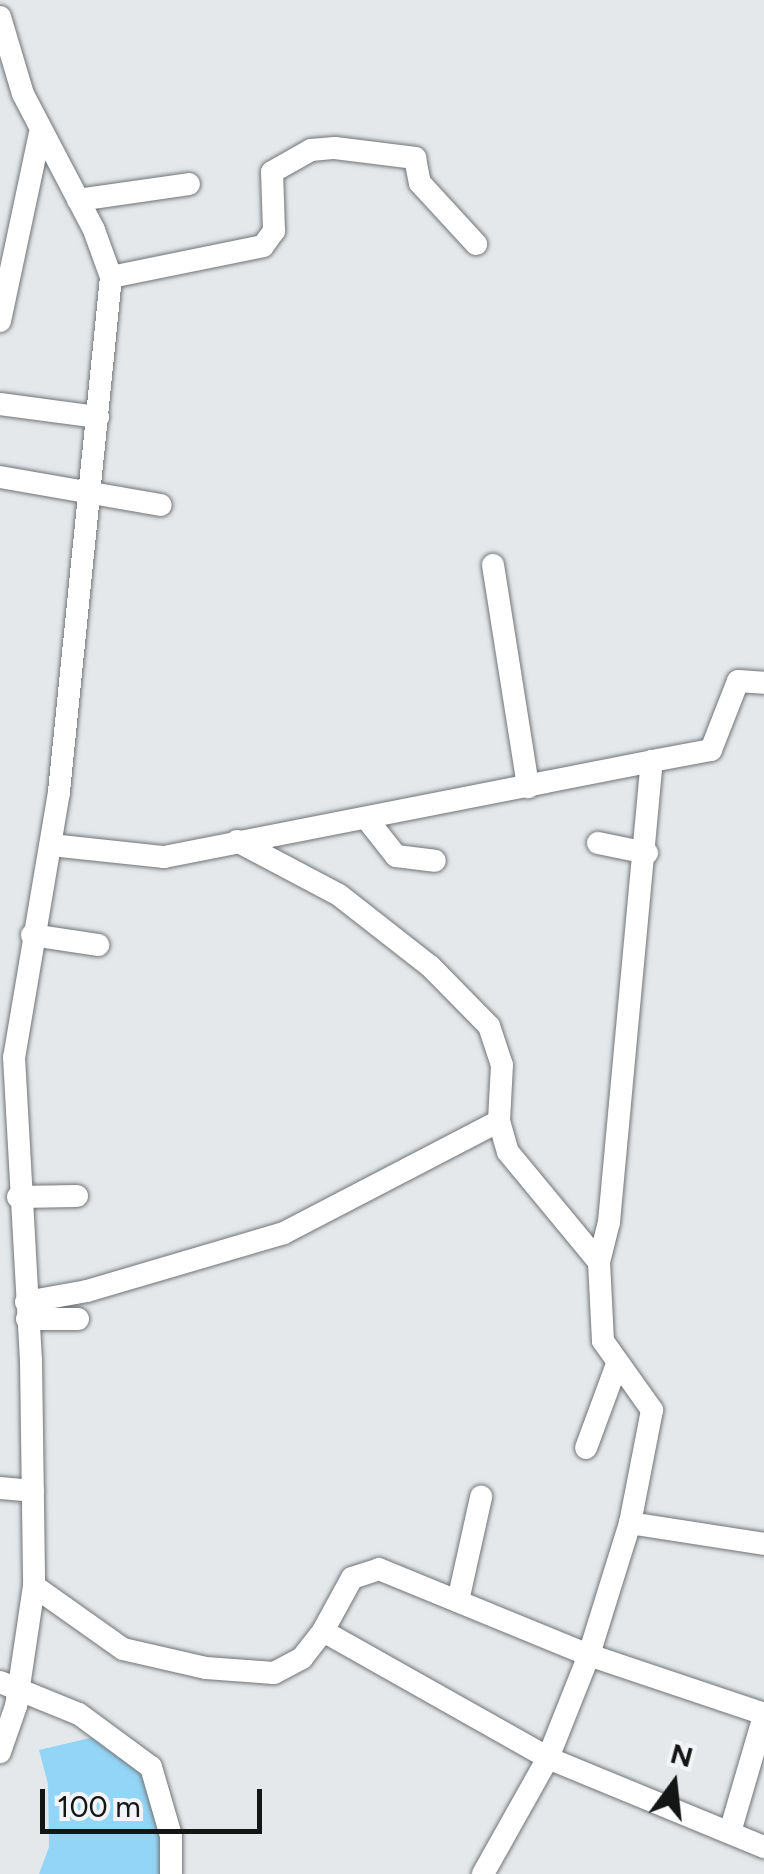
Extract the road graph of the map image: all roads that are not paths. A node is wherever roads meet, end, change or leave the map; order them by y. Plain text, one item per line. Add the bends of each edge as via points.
1 (0, 16) edge
2 (40, 133) junction
3 (190, 184) dead end
4 (78, 200) junction
5 (10, 223) edge
6 (476, 244) dead end
7 (5, 272) edge
8 (111, 276) junction
9 (0, 321) edge
10 (0, 404) edge
11 (98, 418) junction
12 (0, 477) edge
13 (89, 491) junction
14 (161, 505) dead end
15 (493, 565) dead end
16 (764, 684) edge
17 (652, 761) junction
18 (528, 787) junction
19 (366, 818) junction
20 (237, 841) junction
21 (598, 842) dead end
22 (51, 846) junction
23 (647, 853) junction
24 (435, 861) dead end
25 (32, 935) junction
26 (98, 945) dead end
27 (0, 973) edge
28 (24, 976) junction
29 (499, 1120) junction
30 (77, 1196) dead end
31 (12, 1198) edge
32 (610, 1207) junction
33 (569, 1221) junction
34 (599, 1262) junction
35 (26, 1310) junction
36 (78, 1319) dead end
37 (616, 1367) junction
38 (586, 1448) dead end
39 (0, 1488) edge
40 (33, 1491) junction
41 (482, 1497) dead end
42 (630, 1524) junction
43 (764, 1544) edge
44 (34, 1586) junction
45 (458, 1601) junction
46 (323, 1631) junction
47 (588, 1654) junction
48 (10, 1684) edge
49 (764, 1715) edge
50 (0, 1752) edge
51 (548, 1758) junction
52 (730, 1832) junction
53 (764, 1847) edge
54 (171, 1874) edge
55 (482, 1874) edge

1 - 2 street
2 - 4 street
2 - 5 street
3 - 4 street
4 - 8 street
5 - 7 street
6 - 8 street via 420,184 415,158 311,150 272,172 274,231 263,246
7 - 9 street
8 - 11 street
10 - 11 street
11 - 13 street
12 - 13 street
13 - 14 street
13 - 22 street
15 - 18 street
16 - 17 street via 744,678 732,688 711,750
17 - 18 street
17 - 23 street
18 - 19 street
19 - 20 street
19 - 24 street via 396,856
20 - 22 street via 149,859
20 - 29 street via 339,894 474,1007 499,1046
21 - 23 street
22 - 25 street
23 - 32 street
25 - 26 street
25 - 28 street
27 - 28 street
28 - 31 street via 14,1057
29 - 33 street via 508,1152
29 - 35 street via 295,1228
30 - 31 street
31 - 35 street
32 - 33 street
32 - 34 street
33 - 34 street
34 - 37 street via 600,1325
35 - 36 street
35 - 40 street
37 - 38 street
37 - 42 street via 652,1410
39 - 40 street
40 - 44 street
41 - 45 street
42 - 43 street
42 - 47 street
44 - 46 street via 123,1648 206,1668 274,1673 302,1658
44 - 48 street
45 - 46 street via 365,1569 352,1578
45 - 47 street
46 - 51 street
47 - 49 street
47 - 51 street
48 - 50 street
48 - 54 street via 104,1730 151,1768 171,1836
49 - 52 street
51 - 52 street
51 - 55 street
52 - 53 street

